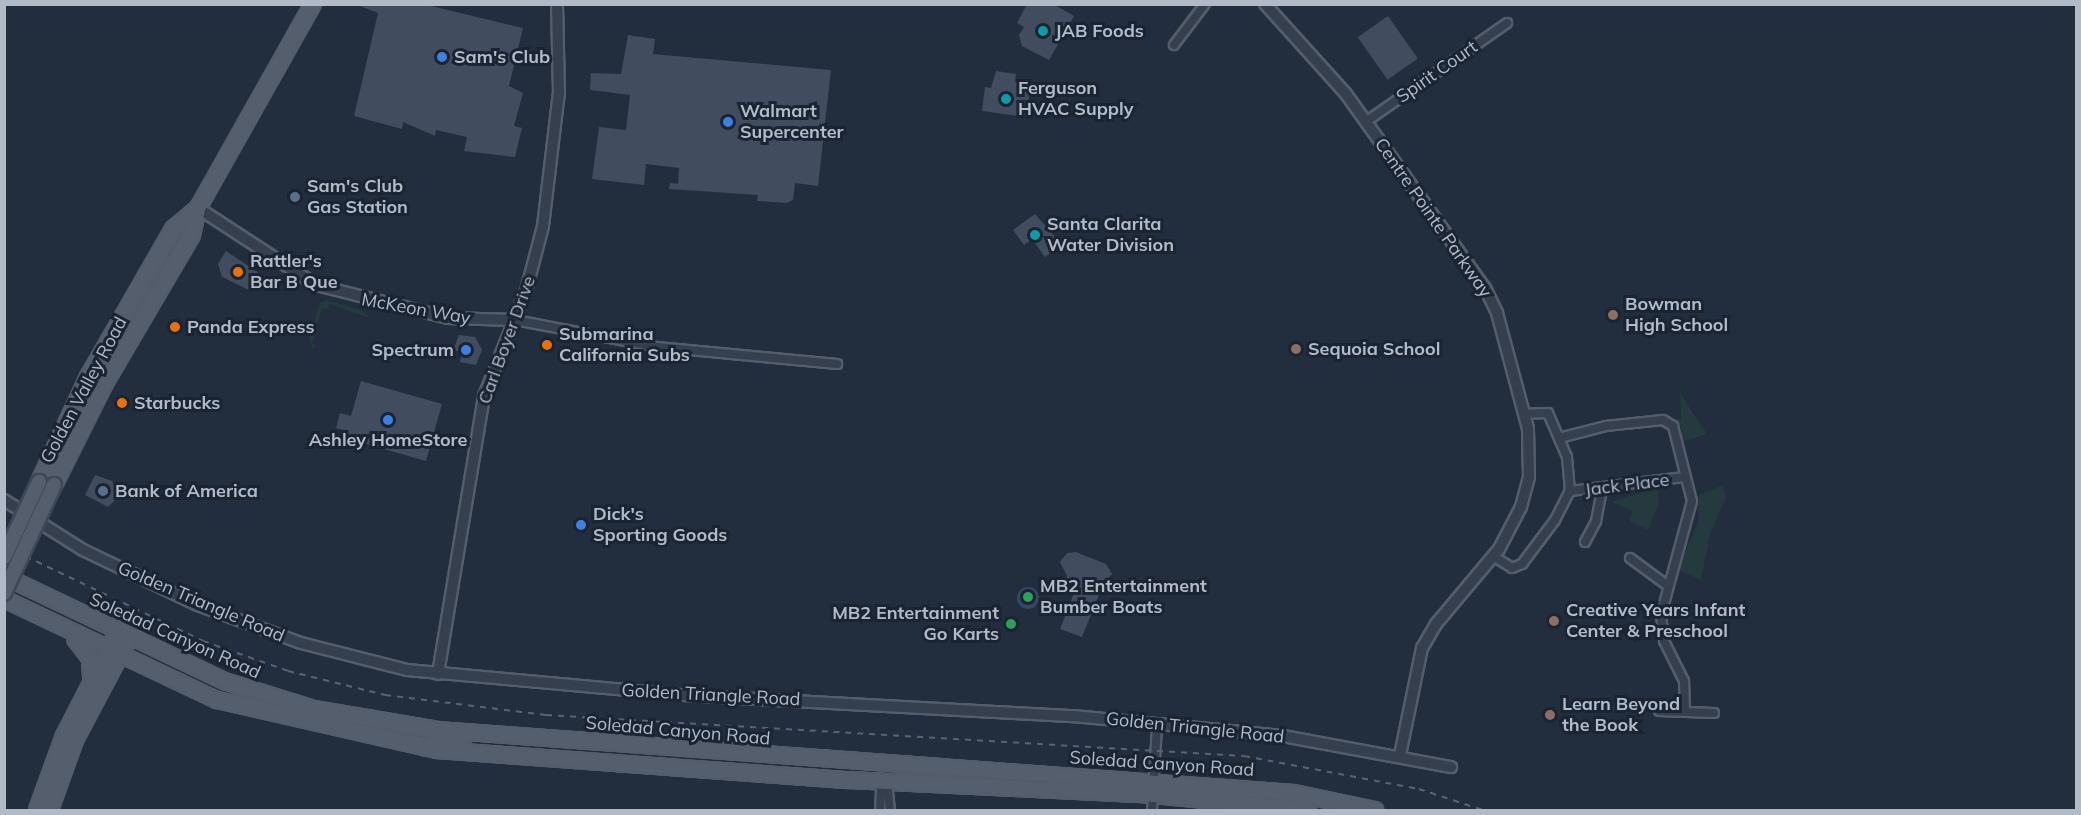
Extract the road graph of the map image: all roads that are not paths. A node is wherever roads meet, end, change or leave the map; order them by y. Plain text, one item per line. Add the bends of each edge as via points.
1 (313, 4) edge
2 (557, 4) edge
3 (1204, 4) edge
4 (1265, 4) edge
5 (1508, 23) dead end
6 (1174, 45) dead end
7 (1367, 121) junction
8 (198, 207) junction
9 (515, 320) junction
10 (837, 364) dead end
11 (1525, 414) junction
12 (1559, 438) junction
13 (1684, 477) junction
14 (1602, 489) junction
15 (1570, 491) junction
16 (4, 500) edge
17 (1585, 542) dead end
18 (1493, 556) junction
19 (4, 557) edge
20 (1630, 558) dead end
21 (4, 576) edge
22 (1668, 586) junction
23 (4, 593) edge
24 (4, 599) edge
25 (64, 630) junction
26 (123, 635) junction
27 (113, 655) junction
28 (438, 674) junction
29 (90, 684) junction
30 (314, 709) junction
31 (1659, 711) dead end
32 (1685, 712) junction
33 (1714, 713) dead end
34 (1157, 725) junction
35 (488, 734) junction
36 (432, 747) junction
37 (741, 754) junction
38 (1400, 755) junction
39 (1451, 767) dead end
40 (971, 769) junction
41 (1153, 780) junction
42 (887, 782) junction
43 (1153, 795) junction
44 (37, 810) edge
45 (50, 810) edge
46 (880, 810) edge
47 (890, 810) edge
48 (1152, 810) edge
49 (1308, 810) edge
50 (1375, 810) edge

1 - 8 main road, Golden Valley Road
2 - 9 street, Carl Boyer Drive via 559,92 546,210 536,262
3 - 6 street
4 - 7 street, Centre Pointe Parkway via 1310,50
5 - 7 street, Spirit Court
7 - 11 street, Centre Pointe Parkway via 1492,301
8 - 9 street, McKeon Way via 316,285 448,318
8 - 19 main road, Golden Valley Road, bridge via 173,229 88,377
8 - 23 main road, Golden Valley Road, bridge via 192,235 104,385
9 - 10 street, McKeon Way via 657,347
9 - 28 street, Carl Boyer Drive via 484,396 472,451
11 - 12 street via 1548,413
11 - 18 street, Centre Pointe Parkway via 1530,445 1526,492 1515,522
12 - 13 street via 1606,426 1668,421 1675,430
12 - 15 street via 1569,465
13 - 14 street, Jack Place
13 - 22 street via 1692,501
14 - 15 street, Jack Place
14 - 17 street via 1596,521
15 - 18 street via 1555,520 1522,564 1512,568
16 - 28 street, Golden Triangle Road via 89,554 232,619 336,653
18 - 38 street, Centre Pointe Parkway via 1436,624 1422,648
20 - 22 street
21 - 26 main road, Soledad Canyon Road
22 - 32 street via 1662,625 1684,681
24 - 25 main road, Soledad Canyon Road
25 - 27 main road, Soledad Canyon Road
25 - 29 main road via 89,656
26 - 27 main road
26 - 30 main road, Soledad Canyon Road via 224,681
27 - 29 main road
27 - 36 main road, Soledad Canyon Road via 230,704
27 - 45 main road via 75,740
28 - 34 street, Golden Triangle Road
29 - 44 main road via 54,758
30 - 35 main road, Soledad Canyon Road
30 - 36 main road
31 - 32 street
32 - 33 street
34 - 38 street, Golden Triangle Road via 1283,736
34 - 41 street
35 - 36 main road
35 - 37 main road, Soledad Canyon Road
36 - 42 main road, Soledad Canyon Road
37 - 40 main road, Soledad Canyon Road
37 - 42 main road via 782,763 872,771
38 - 39 street, Golden Triangle Road
40 - 41 main road, Soledad Canyon Road
40 - 42 main road via 953,775 900,772
41 - 43 street
41 - 50 main road, Soledad Canyon Road via 1294,793
42 - 43 main road, Soledad Canyon Road
42 - 46 street via 881,789
42 - 47 street
43 - 48 street
43 - 49 main road, Soledad Canyon Road

